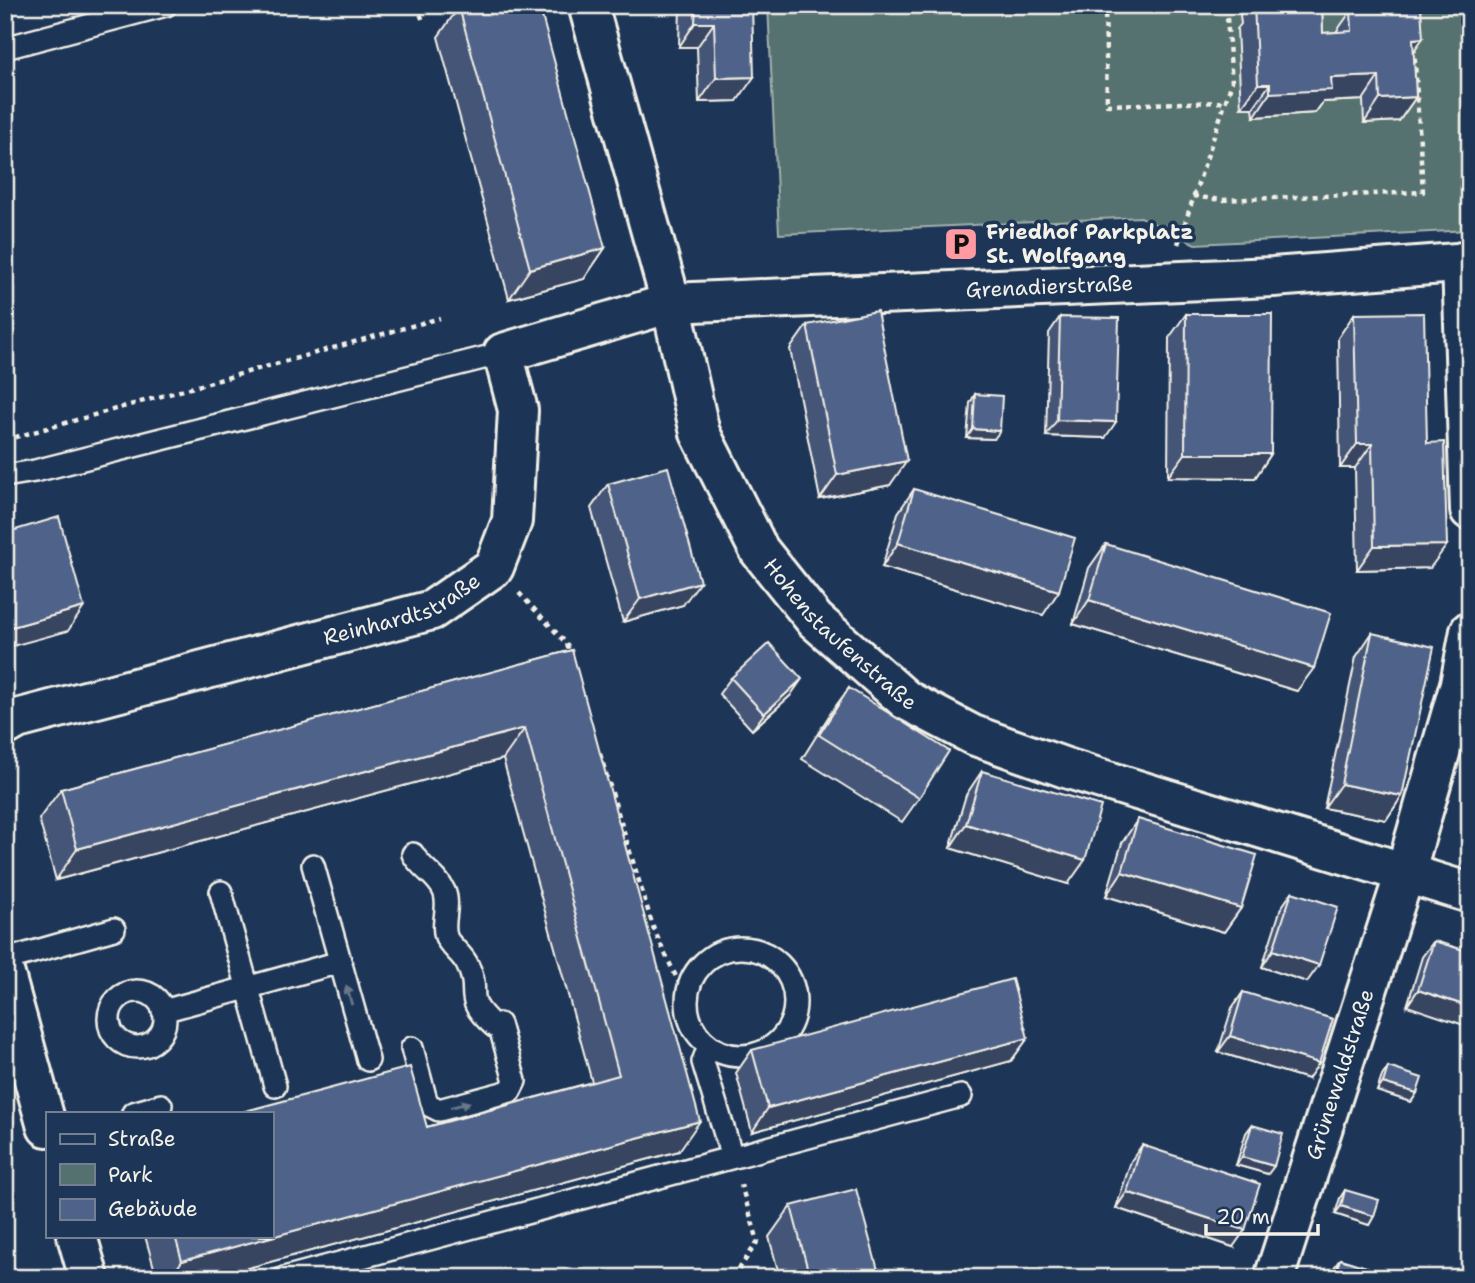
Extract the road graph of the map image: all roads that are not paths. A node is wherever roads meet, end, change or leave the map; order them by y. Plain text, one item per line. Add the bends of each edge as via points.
1 (166, 5) edge
2 (588, 5) edge
3 (5, 48) edge
4 (1466, 262) edge
5 (671, 303) junction
6 (503, 353) junction
7 (5, 476) edge
8 (1470, 510) edge
9 (1470, 631) edge
10 (1465, 685) edge
11 (5, 726) edge
12 (413, 854) dead end
13 (313, 865) dead end
14 (1405, 873) junction
15 (221, 892) dead end
16 (1470, 893) edge
17 (114, 929) dead end
18 (5, 960) edge
19 (340, 962) junction
20 (5, 975) edge
21 (248, 988) junction
22 (163, 1011) dead end
23 (709, 1046) junction
24 (412, 1048) dead end
25 (368, 1060) dead end
26 (275, 1086) dead end
27 (961, 1096) dead end
28 (160, 1105) dead end
29 (136, 1112) edge
30 (46, 1123) edge
31 (732, 1157) junction
32 (78, 1238) edge
33 (89, 1278) edge
34 (285, 1278) edge
35 (1274, 1278) edge

1 - 3 lane
2 - 5 street, Hohenstaufenstraße
4 - 5 street, Grenadierstraße via 1173,282
4 - 8 street
5 - 6 street
5 - 14 street, Hohenstaufenstraße via 700,433 759,550 815,620 906,700 973,735 1066,768
6 - 7 lane
6 - 11 street, Reinhardtstraße via 518,410 512,521 494,567 432,610 17,719
9 - 10 street, Grünewaldstraße
10 - 14 street, Grünewaldstraße
24 -> 12 lane via 432,1108 510,1091 515,1081 497,1025 477,1011 469,968 447,939 445,892
13 - 19 lane
14 - 16 street, Hohenstaufenstraße
14 - 35 street, Grünewaldstraße
15 - 21 lane
17 - 18 lane
19 - 21 lane
25 -> 19 lane
20 - 30 street
21 - 22 lane
21 - 26 lane
23 - 23 lane via 743,1056 761,1052 788,1029 794,995 790,978 779,963 747,948 713,955 699,967 690,982 689,1017
23 - 31 lane via 703,1062
27 - 31 lane
28 - 29 lane
31 - 34 lane
32 - 33 street

